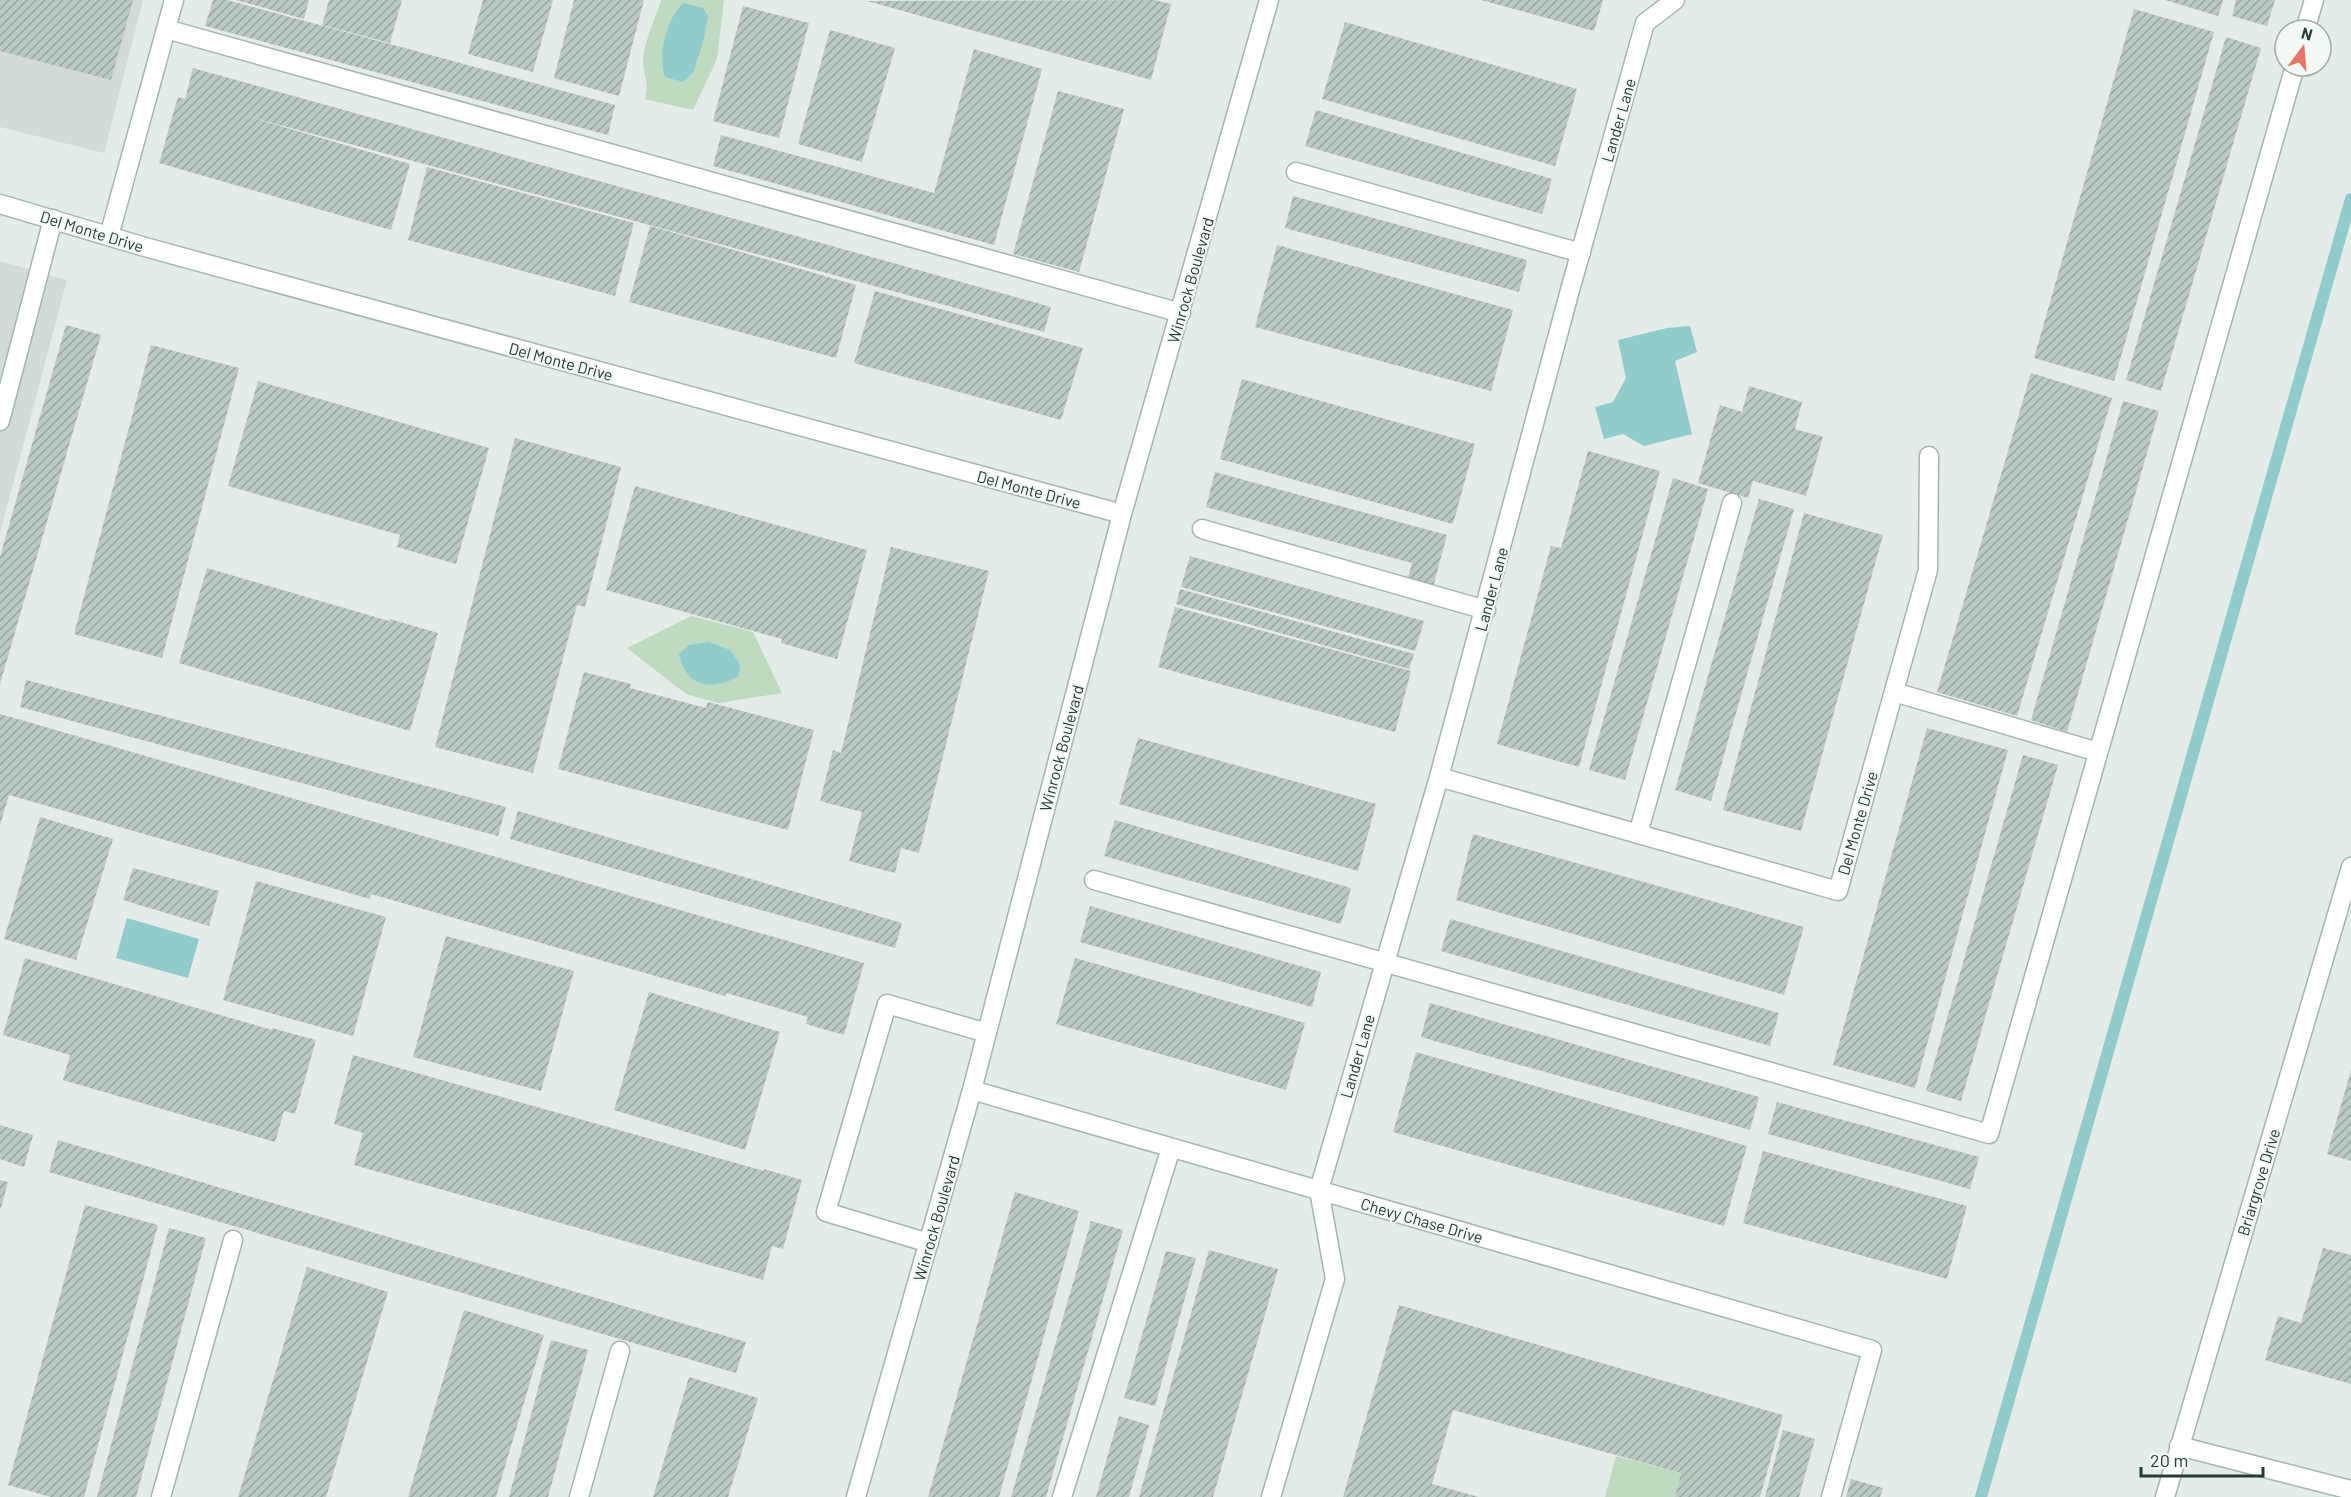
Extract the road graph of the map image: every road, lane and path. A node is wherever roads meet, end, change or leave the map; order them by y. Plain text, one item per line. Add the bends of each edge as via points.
1 (174, 0) edge
2 (1269, 0) edge
3 (1675, 0) edge
4 (2314, 0) edge
5 (2309, 18) edge
6 (166, 29) junction
7 (2292, 78) edge
8 (1296, 172) dead end
9 (0, 204) edge
10 (53, 219) junction
11 (109, 236) junction
12 (1581, 253) junction
13 (1181, 313) junction
14 (0, 421) edge
15 (1929, 456) dead end
16 (1732, 503) dead end
17 (1122, 514) junction
18 (1202, 529) dead end
19 (1486, 610) junction
20 (1894, 692) junction
21 (2098, 752) junction
22 (1439, 777) junction
23 (1638, 834) junction
24 (2351, 867) edge
25 (1094, 880) dead end
26 (2333, 931) junction
27 (2351, 936) edge
28 (1385, 962) junction
29 (987, 1033) junction
30 (972, 1090) junction
31 (1171, 1148) junction
32 (1319, 1190) junction
33 (233, 1240) dead end
34 (929, 1243) junction
35 (620, 1351) dead end
36 (2180, 1446) junction
37 (2351, 1490) edge
38 (161, 1497) edge
39 (579, 1497) edge
40 (856, 1497) edge
41 (1062, 1497) edge
42 (1271, 1497) edge
43 (1831, 1497) edge
44 (2165, 1497) edge

1 - 6 street
2 - 13 street, Winrock Boulevard
3 - 12 street, Lander Lane via 1645,23
4 - 5 street
6 - 11 street
6 - 13 street
7 - 21 street
8 - 12 street
9 - 10 street, Del Monte Drive
10 - 11 street, Del Monte Drive
10 - 14 street
11 - 17 street, Del Monte Drive
12 - 19 street, Lander Lane
13 - 17 street, Winrock Boulevard
15 - 20 street, Del Monte Drive via 1928,570
16 - 23 street
17 - 29 street, Winrock Boulevard
18 - 19 street
19 - 22 street, Lander Lane
20 - 21 street
20 - 23 street, Del Monte Drive via 1838,891
21 - 28 street via 1989,1134
22 - 23 street, Del Monte Drive
22 - 28 street, Lander Lane
24 - 26 street, Briargrove Drive
25 - 28 street
26 - 27 street
26 - 36 street, Briargrove Drive
28 - 32 street, Lander Lane
29 - 30 street, Winrock Boulevard
29 - 34 street via 887,1004 826,1212
30 - 31 street, Chevy Chase Drive
30 - 34 street, Winrock Boulevard
31 - 32 street, Chevy Chase Drive
31 - 41 street
32 - 42 street via 1335,1279
32 - 43 street, Chevy Chase Drive via 1872,1350
33 - 38 street
34 - 40 street, Winrock Boulevard
35 - 39 street
36 - 37 street
36 - 44 street, Briargrove Drive

